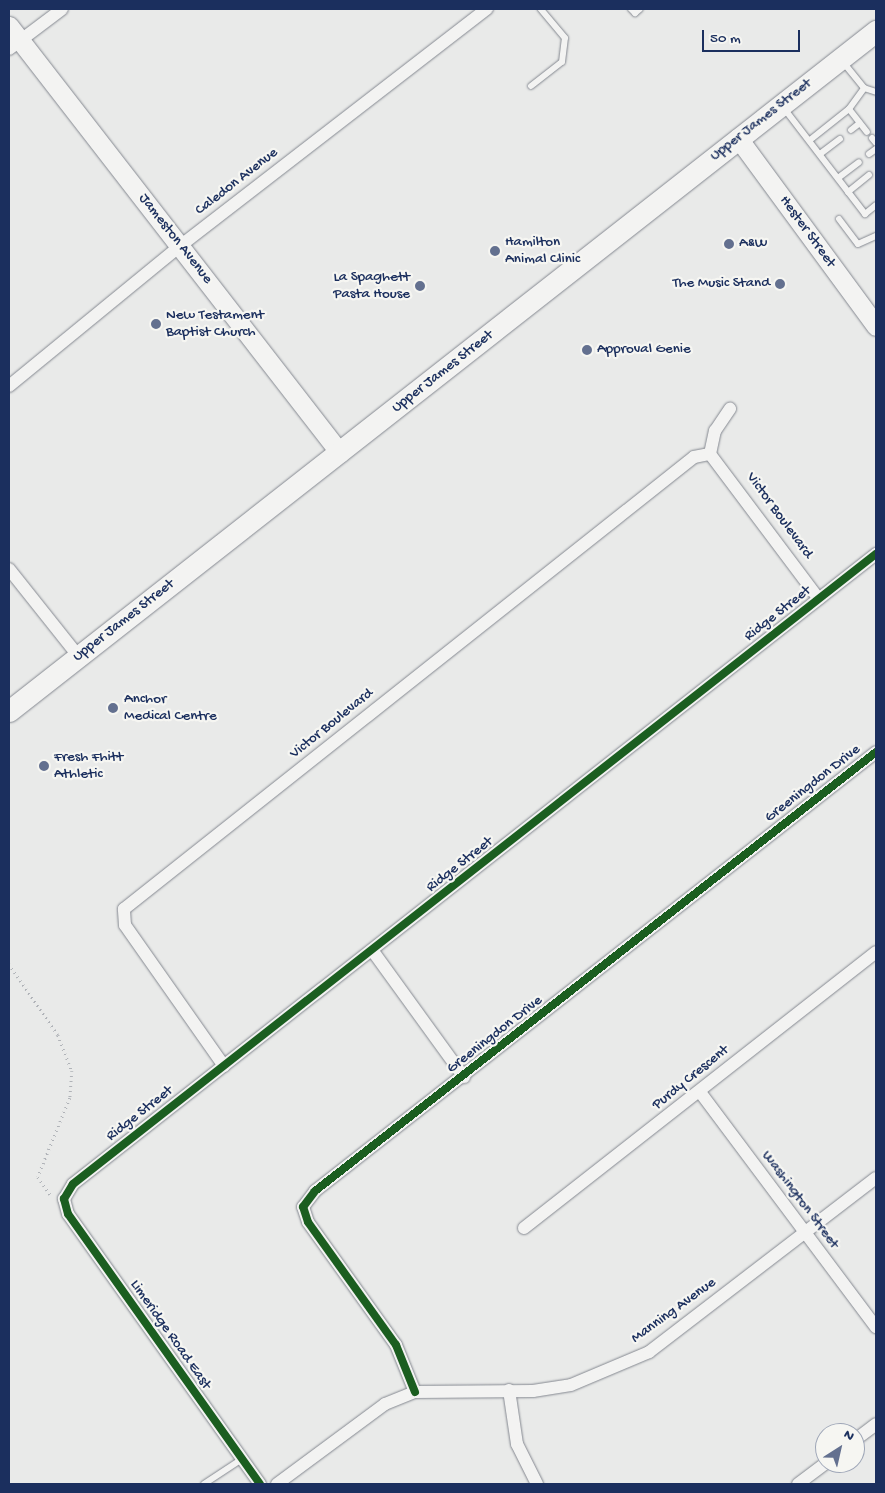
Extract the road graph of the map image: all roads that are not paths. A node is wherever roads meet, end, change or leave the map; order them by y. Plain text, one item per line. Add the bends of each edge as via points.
1 (62, 9) edge
2 (487, 9) edge
3 (542, 9) edge
4 (632, 9) edge
5 (640, 9) edge
6 (9, 26) edge
7 (876, 31) edge
8 (15, 45) edge
9 (841, 59) junction
10 (531, 86) dead end
11 (864, 88) junction
12 (876, 92) edge
13 (781, 104) junction
14 (849, 109) junction
15 (860, 122) junction
16 (851, 130) dead end
17 (867, 132) dead end
18 (738, 138) junction
19 (840, 139) dead end
20 (810, 140) junction
21 (876, 149) edge
22 (820, 154) junction
23 (869, 154) dead end
24 (859, 162) dead end
25 (869, 175) dead end
26 (838, 178) junction
27 (848, 192) junction
28 (876, 205) edge
29 (839, 219) dead end
30 (876, 236) edge
31 (180, 246) junction
32 (876, 326) edge
33 (9, 386) edge
34 (730, 409) dead end
35 (340, 453) junction
36 (710, 454) junction
37 (876, 554) edge
38 (9, 569) edge
39 (819, 599) junction
40 (79, 657) junction
41 (9, 711) edge
42 (876, 752) edge
43 (372, 950) junction
44 (876, 952) edge
45 (224, 1066) junction
46 (464, 1077) junction
47 (700, 1092) junction
48 (876, 1178) edge
49 (64, 1199) joint
50 (524, 1228) dead end
51 (804, 1234) junction
52 (876, 1326) edge
53 (509, 1390) junction
54 (415, 1392) junction
55 (876, 1424) edge
56 (865, 1432) edge
57 (242, 1459) junction
58 (815, 1471) edge
59 (204, 1484) edge
60 (260, 1484) edge
61 (277, 1484) edge
62 (537, 1484) edge
63 (798, 1484) edge

1 - 8 street
2 - 31 street, Caledon Avenue
3 - 10 lane via 565,38 562,62
4 - 5 lane via 635,13
6 - 8 street, Jameston Avenue
7 - 9 main road, Upper James Street
8 - 31 street, Jameston Avenue
9 - 11 lane
9 - 13 main road, Upper James Street
11 - 12 lane
11 - 14 lane
13 - 18 main road, Upper James Street
13 - 20 lane
14 - 15 lane
14 - 20 lane
15 - 16 lane
15 - 17 lane
18 - 32 street, Hester Street
18 - 35 main road, Upper James Street
19 - 22 lane
20 - 22 lane
21 - 23 lane
22 - 26 lane
24 - 26 lane
25 - 27 lane
26 - 27 lane
27 - 28 lane via 865,214
29 - 30 lane via 858,244
31 - 33 street, Caledon Avenue
31 - 35 street, Jameston Avenue
34 - 36 street via 715,431
35 - 40 main road, Upper James Street
36 - 39 street, Victor Boulevard
36 - 45 street, Victor Boulevard via 694,457 124,909 125,925
37 - 39 street, Ridge Street
38 - 40 street
39 - 43 street, Ridge Street
40 - 41 main road, Upper James Street
42 - 46 street, Greeningdon Drive
43 - 45 street, Ridge Street
43 - 46 street
44 - 47 street, Purdy Crescent
45 - 49 street, Ridge Street via 73,1184
46 - 54 street, Greeningdon Drive via 315,1191 303,1207 308,1222 396,1345
47 - 50 street, Purdy Crescent
47 - 51 street, Washington Street
48 - 51 street, Manning Avenue
49 - 57 street, Limeridge Road East via 68,1214
51 - 52 street, Washington Street
51 - 53 street, Manning Avenue via 649,1352 571,1384
53 - 54 street, Manning Avenue
53 - 62 street via 517,1444
54 - 61 street, Manning Avenue via 385,1404
55 - 56 street
57 - 59 lane
57 - 60 street, Limeridge Road East
58 - 63 street

